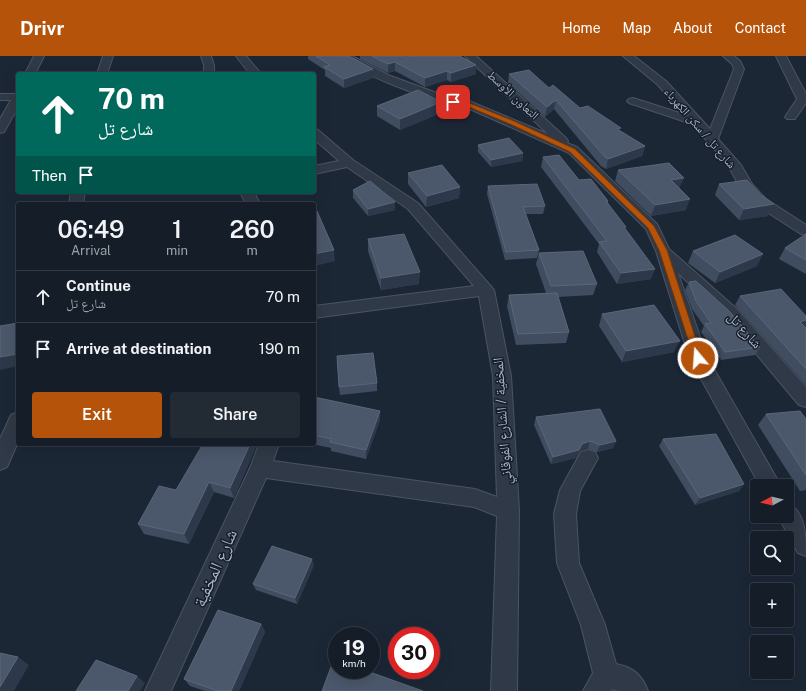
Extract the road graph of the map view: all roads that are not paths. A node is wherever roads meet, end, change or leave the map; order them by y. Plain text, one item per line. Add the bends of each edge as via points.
1 (39, 56) edge
2 (108, 56) edge
3 (206, 56) edge
4 (241, 56) edge
5 (345, 56) edge
6 (470, 56) edge
7 (628, 56) edge
8 (728, 56) edge
9 (781, 56) edge
10 (31, 72) edge
11 (103, 72) edge
12 (209, 72) edge
13 (254, 72) edge
14 (0, 97) edge
15 (16, 97) edge
16 (804, 100) edge
17 (16, 101) edge
18 (633, 101) dead end
19 (791, 117) dead end
20 (697, 122) junction
21 (0, 129) edge
22 (316, 135) edge
23 (712, 139) junction
24 (573, 150) junction
25 (349, 163) junction
26 (316, 170) edge
27 (806, 231) edge
28 (663, 250) junction
29 (486, 290) junction
30 (316, 312) edge
31 (806, 400) edge
32 (16, 425) edge
33 (268, 446) edge
34 (588, 458) dead end
35 (0, 461) edge
36 (260, 468) junction
37 (768, 479) edge
38 (508, 511) junction
39 (793, 523) edge
40 (806, 546) edge
41 (601, 683) edge
42 (158, 691) edge
43 (504, 691) edge
44 (634, 691) edge

1 - 10 street
2 - 11 street
3 - 12 street
4 - 13 street
5 - 24 street, شارع تل via 384,77 465,104
6 - 24 street, التعاون الأوسط
7 - 20 street, شارع تل / سكن الكهرباء via 662,83
8 - 23 street via 739,69
9 - 16 street
14 - 15 street
16 - 19 street
17 - 21 street
18 - 20 street
20 - 23 street, شارع تل / سكن الكهرباء
22 - 25 street
23 - 27 street, شارع تل / سكن الكهرباء via 736,168 746,186 761,202
24 - 28 street, شارع تل via 652,227
25 - 26 street
25 - 29 street via 413,206
28 - 31 street, شارع تل via 732,314
28 - 37 street via 698,358
29 - 30 street
29 - 38 street, المخفية / الشارع الفوقاني via 502,376
32 - 35 street
33 - 36 street, شارع المخفية
34 - 41 street via 570,490 565,514 568,563 593,624
36 - 38 street via 475,498
36 - 42 street, شارع المخفية
38 - 43 street, المخفية / الشارع الفوقاني
39 - 40 street
41 - 44 street via 624,678

